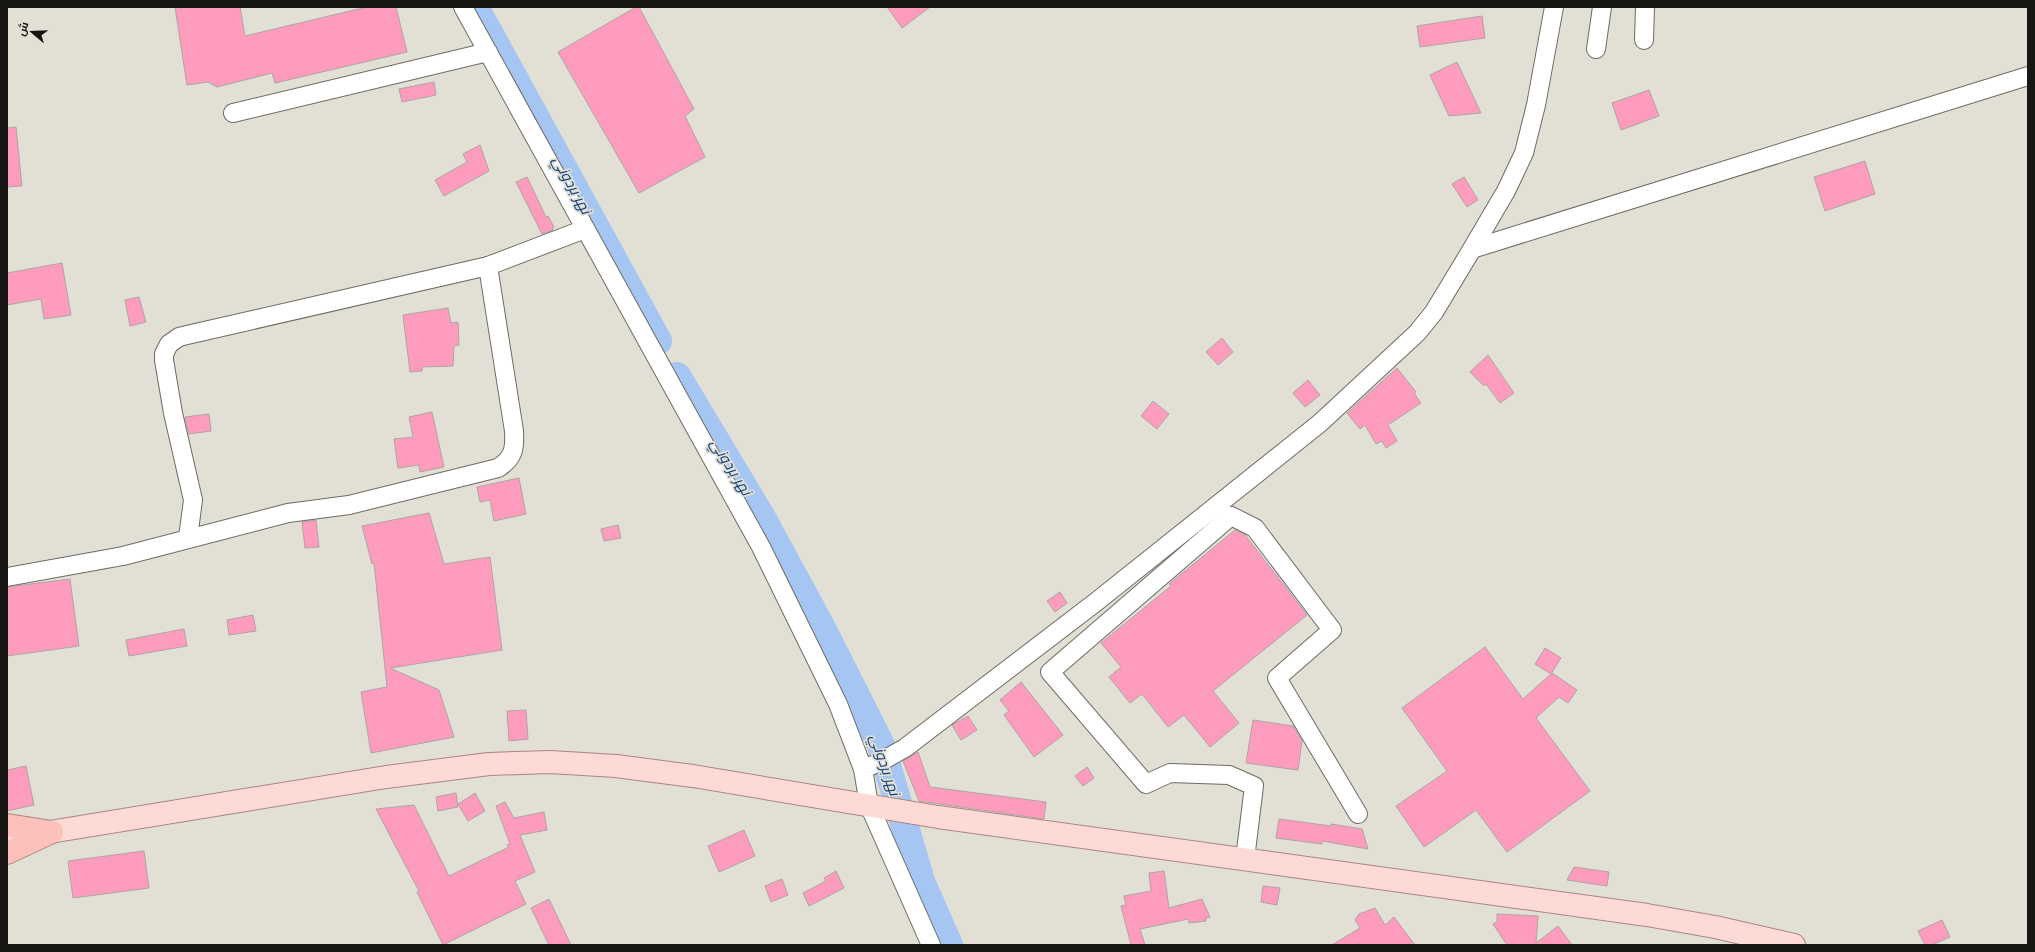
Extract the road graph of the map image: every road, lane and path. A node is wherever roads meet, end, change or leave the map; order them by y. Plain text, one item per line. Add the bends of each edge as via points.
1 (463, 7) edge
2 (1554, 7) edge
3 (1602, 7) edge
4 (1645, 7) edge
5 (1644, 40) dead end
6 (1596, 49) dead end
7 (488, 52) junction
8 (2028, 76) edge
9 (233, 113) dead end
10 (585, 229) junction
11 (1472, 249) junction
12 (488, 266) junction
13 (188, 538) junction
14 (7, 578) edge
15 (863, 769) junction
16 (877, 806) junction
17 (1358, 814) dead end
18 (7, 825) edge
19 (52, 832) junction
20 (7, 839) edge
21 (7, 853) edge
22 (1245, 859) junction
23 (931, 945) edge
24 (1794, 945) edge

1 - 7 street
2 - 11 street via 1536,105 1524,153 1506,191
3 - 6 street
4 - 5 street
7 - 9 street
7 - 10 street
8 - 11 street
10 - 12 street
10 - 15 street via 761,547 838,704
11 - 15 street via 1434,312 1417,333 1320,423 1096,602 905,748
12 - 13 street via 186,335 169,344 164,360 193,500
12 - 13 street via 514,431 514,452 506,464 349,505 288,513
13 - 14 street via 124,556
15 - 16 street
16 - 19 main road via 693,776 616,766 550,762 489,764 386,777
16 - 22 main road via 938,817
16 - 23 street
17 - 22 street via 1277,678 1332,630 1255,528 1231,516 1050,672 1146,784 1170,773 1229,775 1254,786
18 - 19 highway
19 - 20 main road
19 - 21 highway
22 - 24 main road via 1647,915

